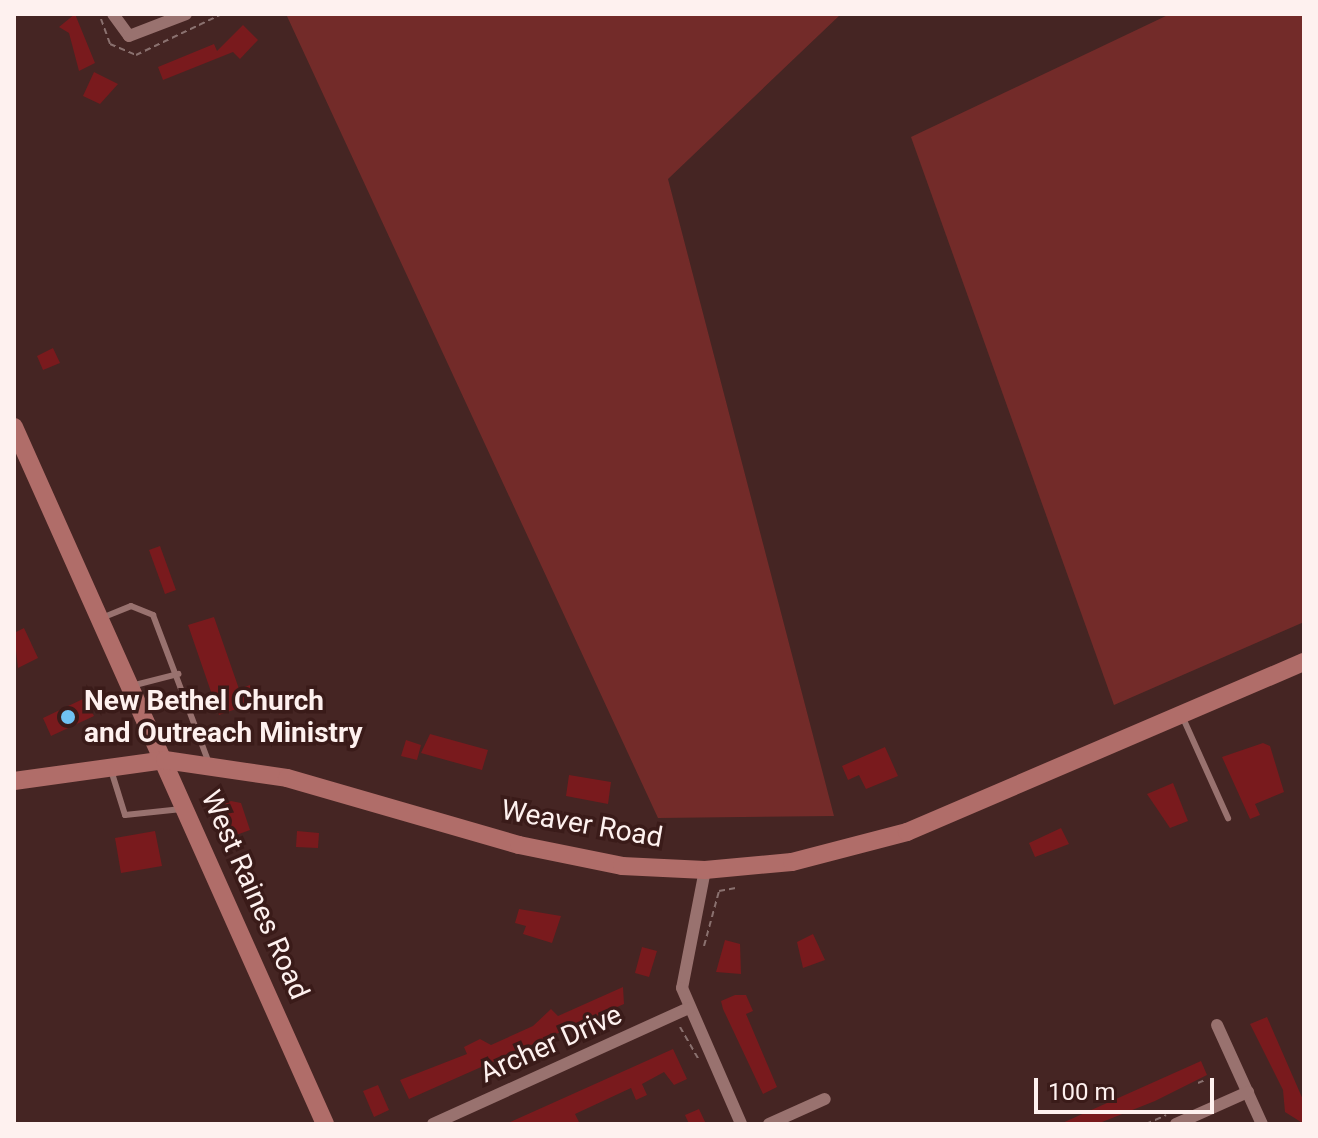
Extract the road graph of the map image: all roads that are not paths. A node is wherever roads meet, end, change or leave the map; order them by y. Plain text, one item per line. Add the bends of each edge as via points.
1 (113, 14) edge
2 (186, 14) edge
3 (14, 427) edge
4 (100, 618) junction
5 (1304, 662) edge
6 (178, 674) junction
7 (131, 686) junction
8 (1182, 715) junction
9 (165, 760) junction
10 (110, 766) junction
11 (209, 766) junction
12 (14, 781) edge
13 (185, 808) junction
14 (1228, 818) dead end
15 (705, 870) junction
16 (689, 1008) junction
17 (1217, 1025) dead end
18 (1248, 1092) junction
19 (825, 1099) dead end
20 (325, 1124) edge
21 (433, 1124) edge
22 (741, 1124) edge
23 (769, 1124) edge
24 (1176, 1124) edge
25 (1262, 1124) edge

1 - 2 street via 129,36
3 - 4 main road, West Raines Road
4 - 6 lane via 131,606 153,615
4 - 7 main road, West Raines Road
5 - 8 main road, Weaver Road
6 - 7 lane
6 - 11 lane
7 - 9 main road, West Raines Road
8 - 14 lane
8 - 15 main road, Weaver Road via 869,845
9 - 10 main road, Weaver Road
9 - 11 main road, Weaver Road
9 - 13 main road, West Raines Road
10 - 12 main road, Weaver Road
10 - 13 lane via 125,815
11 - 15 main road, Weaver Road via 318,785 519,845 622,866
13 - 20 main road, West Raines Road
15 - 16 street via 683,977
16 - 21 street, Archer Drive
16 - 22 street
17 - 18 street
18 - 24 street
18 - 25 street
19 - 23 street

